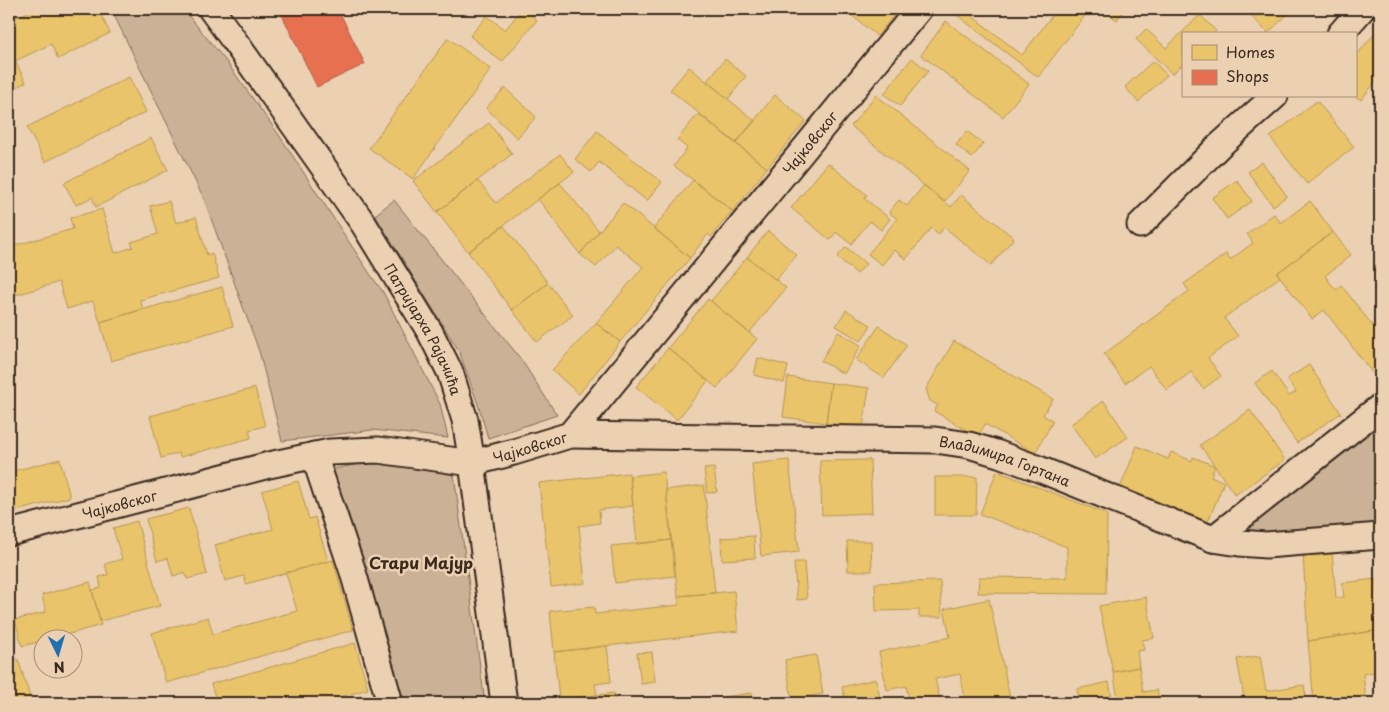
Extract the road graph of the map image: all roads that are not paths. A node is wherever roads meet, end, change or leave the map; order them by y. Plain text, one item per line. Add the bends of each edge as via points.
1 (211, 9) edge
2 (919, 9) edge
3 (1362, 9) edge
4 (1342, 32) edge
5 (1273, 98) edge
6 (1140, 225) dead end
7 (1380, 408) edge
8 (570, 435) junction
9 (314, 455) junction
10 (472, 463) junction
11 (9, 533) edge
12 (1380, 536) edge
13 (1213, 539) junction
14 (390, 703) edge
15 (504, 703) edge

1 - 10 street, Патријарха Рајачића via 363,223 430,332 455,388 465,420
2 - 8 street, Чајковског
3 - 4 street
5 - 6 street
7 - 13 street
8 - 10 street, Чајковског
8 - 13 street, Владимира Гортана via 935,440 969,445 1039,469
9 - 10 street, Чајковског via 378,450
9 - 11 street, Чајковског
9 - 14 street via 353,572
10 - 15 street, Патријарха Рајачића
12 - 13 street, Владимира Гортана via 1266,544

